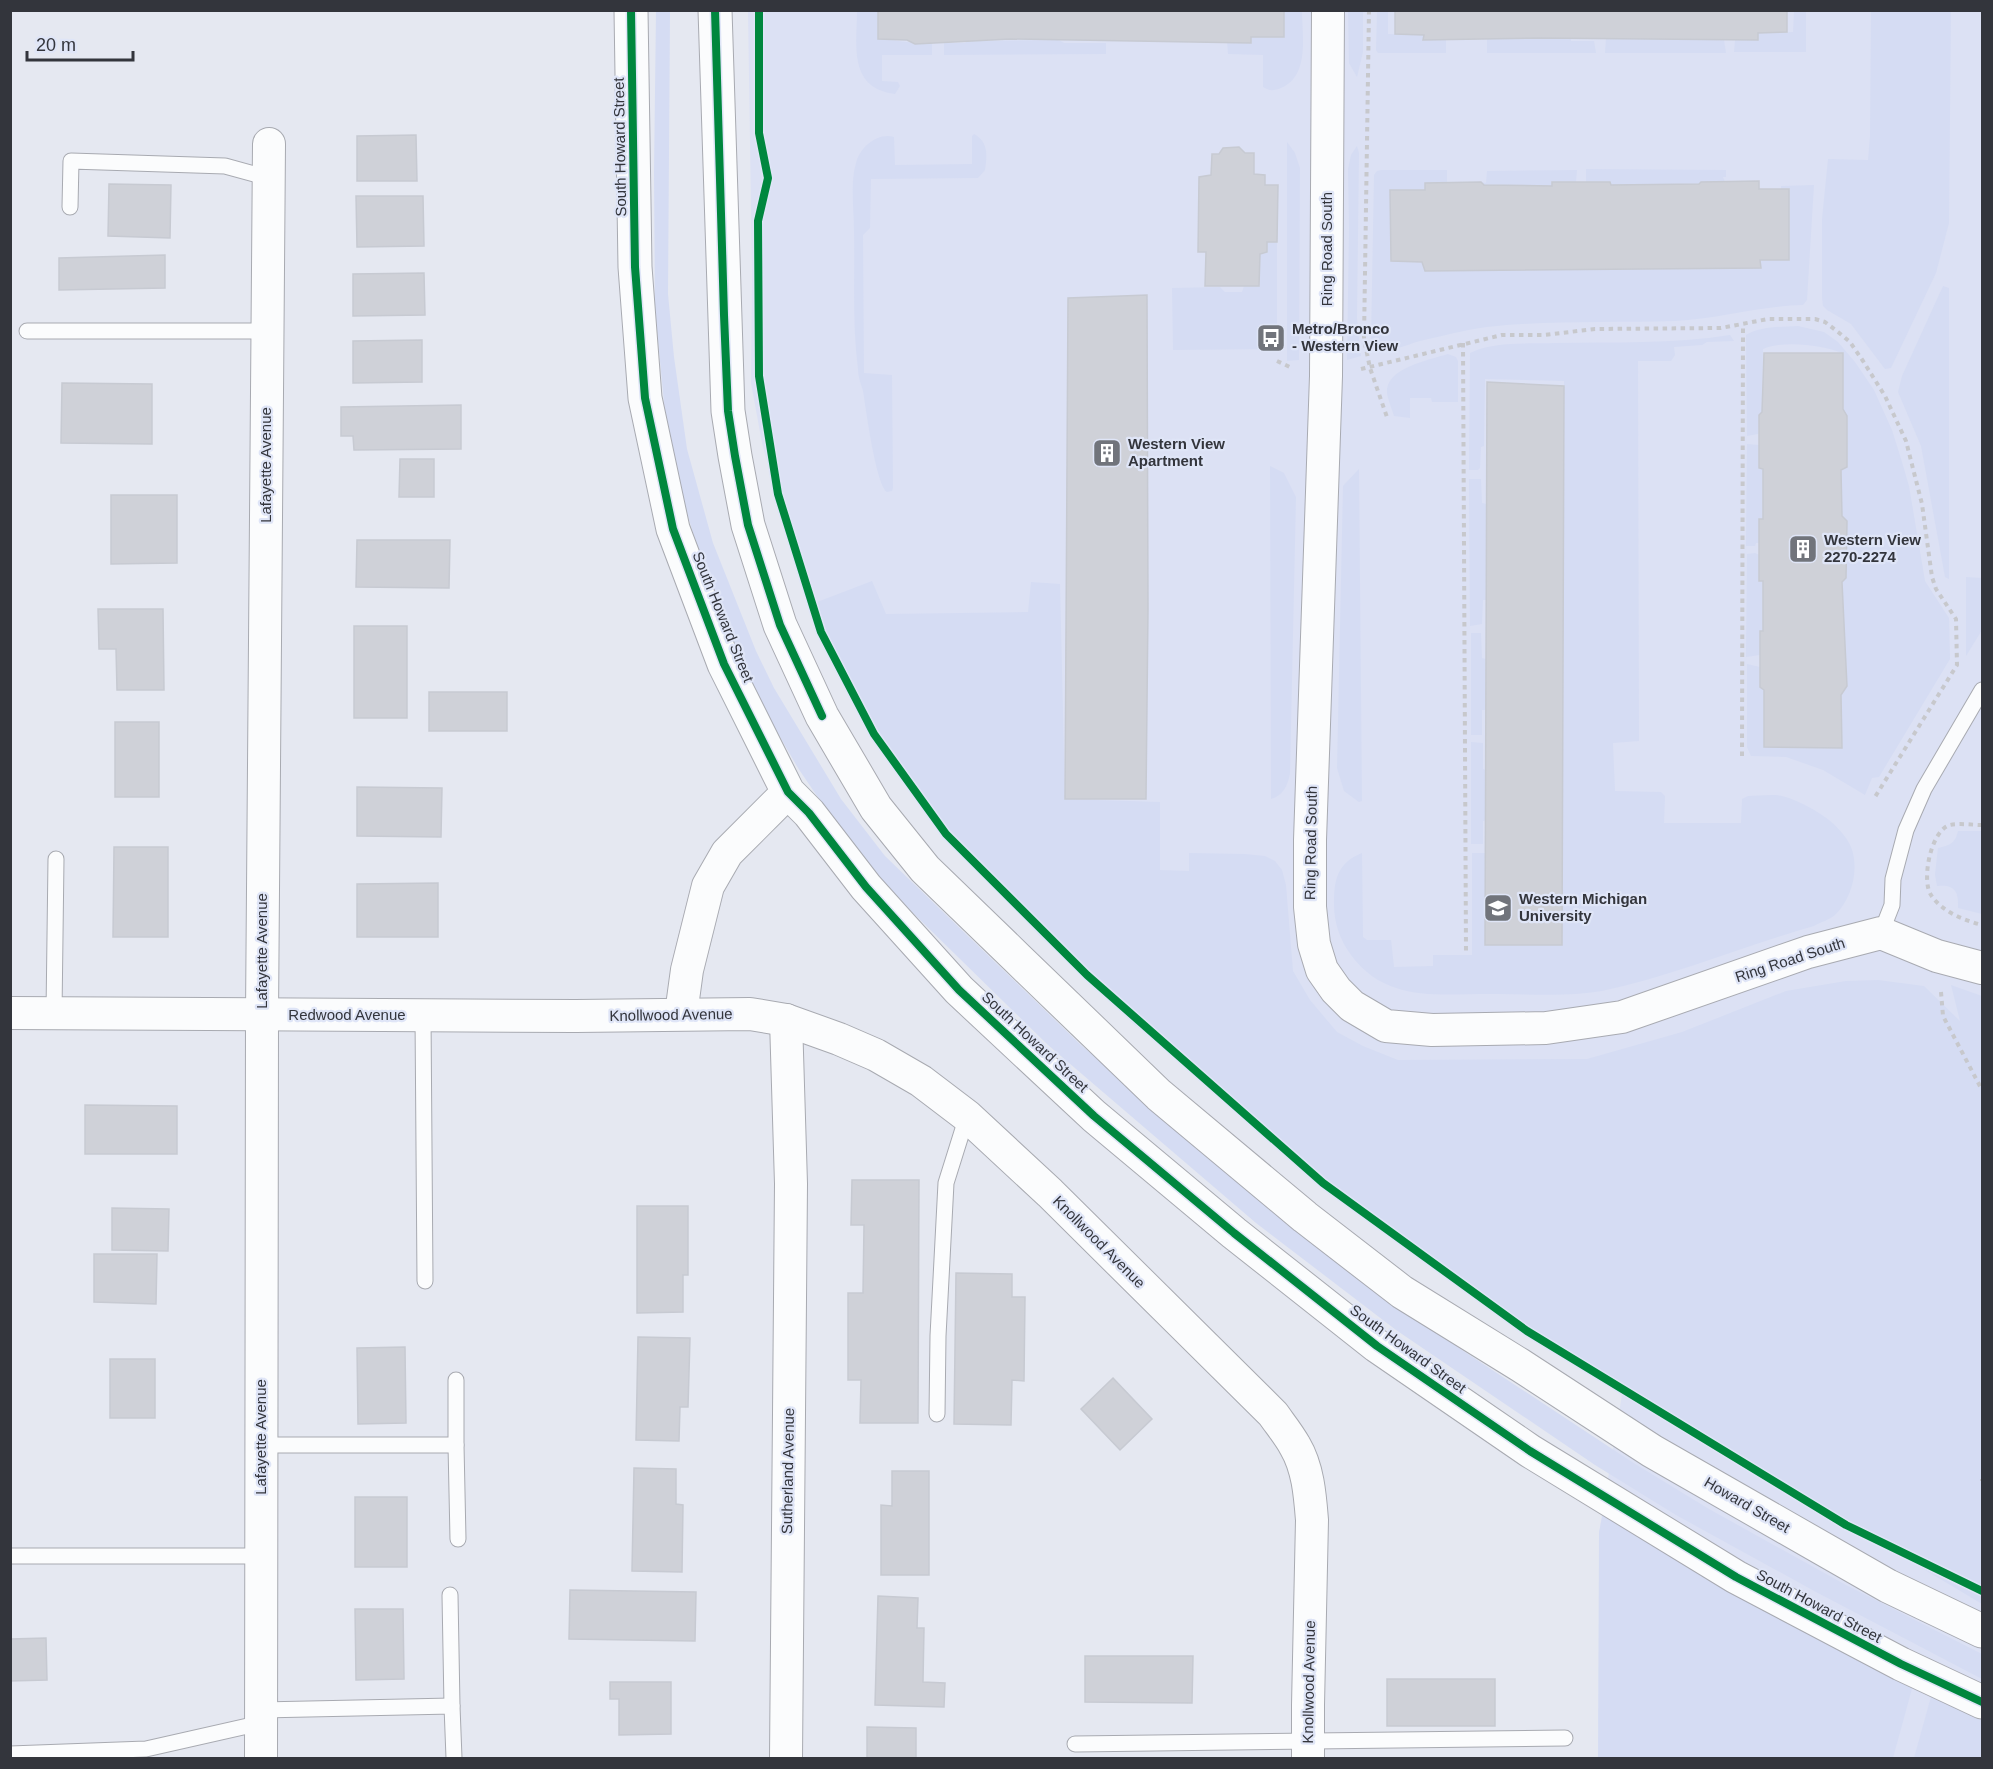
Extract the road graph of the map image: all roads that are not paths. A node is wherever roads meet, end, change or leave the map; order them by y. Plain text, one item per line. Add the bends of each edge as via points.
1 (631, 10) edge
2 (714, 10) edge
3 (1328, 10) edge
4 (268, 144) dead end
5 (268, 178) junction
6 (70, 207) dead end
7 (27, 331) dead end
8 (267, 331) junction
9 (1983, 690) edge
10 (788, 792) junction
11 (56, 859) dead end
12 (1881, 933) junction
13 (1983, 968) edge
14 (10, 1013) edge
15 (54, 1013) junction
16 (262, 1014) junction
17 (681, 1014) junction
18 (423, 1015) junction
19 (576, 1016) joint
20 (786, 1020) junction
21 (967, 1116) junction
22 (425, 1281) dead end
23 (456, 1380) dead end
24 (937, 1414) dead end
25 (261, 1445) junction
26 (456, 1445) junction
27 (458, 1539) dead end
28 (10, 1556) edge
29 (261, 1556) junction
30 (450, 1595) dead end
31 (1983, 1631) edge
32 (1983, 1702) edge
33 (452, 1706) junction
34 (261, 1717) junction
35 (1565, 1738) dead end
36 (1075, 1744) dead end
37 (1308, 1750) edge
38 (10, 1754) edge
39 (146, 1754) edge
40 (261, 1758) edge
41 (454, 1758) edge
42 (786, 1758) edge

1 - 10 street, South Howard Street via 635,267 645,398 673,529 724,664
2 - 31 street, Howard Street via 728,411 748,525 780,625 822,716 876,808 925,869 1159,1095 1402,1292 1652,1451 1888,1586
3 - 12 street, Ring Road South via 1326,376 1310,840 1310,907 1322,970 1352,1006 1386,1026 1432,1030 1546,1028 1622,1017 1808,952
4 - 5 street, Lafayette Avenue
5 - 6 lane via 225,166 71,161
5 - 8 street, Lafayette Avenue
7 - 8 lane
8 - 16 street, Lafayette Avenue
9 - 12 lane via 1924,789 1906,830 1893,879 1892,905
10 - 17 street via 727,853 708,886 687,970
10 - 32 street, South Howard Street via 866,887 959,990 1094,1116 1377,1346 1530,1451 1736,1577 1901,1664
11 - 15 lane
12 - 13 street via 1937,956
14 - 15 street, Redwood Avenue
15 - 16 street, Redwood Avenue
16 - 18 street, Redwood Avenue
16 - 25 street, Lafayette Avenue
17 - 19 street, Knollwood Avenue
17 - 20 street, Knollwood Avenue via 750,1014
18 - 19 street, Redwood Avenue
18 - 22 lane
20 - 21 street, Knollwood Avenue via 876,1055
20 - 42 street, Sutherland Avenue via 791,1184
21 - 24 lane via 946,1183
21 - 37 street, Knollwood Avenue via 1273,1414 1295,1446 1303,1462 1312,1520
23 - 26 lane
25 - 26 lane
25 - 29 street, Lafayette Avenue
26 - 27 lane
28 - 29 lane
29 - 34 street, Lafayette Avenue
30 - 33 lane
33 - 34 lane
33 - 41 lane
34 - 39 lane
34 - 40 street, Lafayette Avenue
35 - 37 lane
36 - 37 lane
38 - 39 lane

